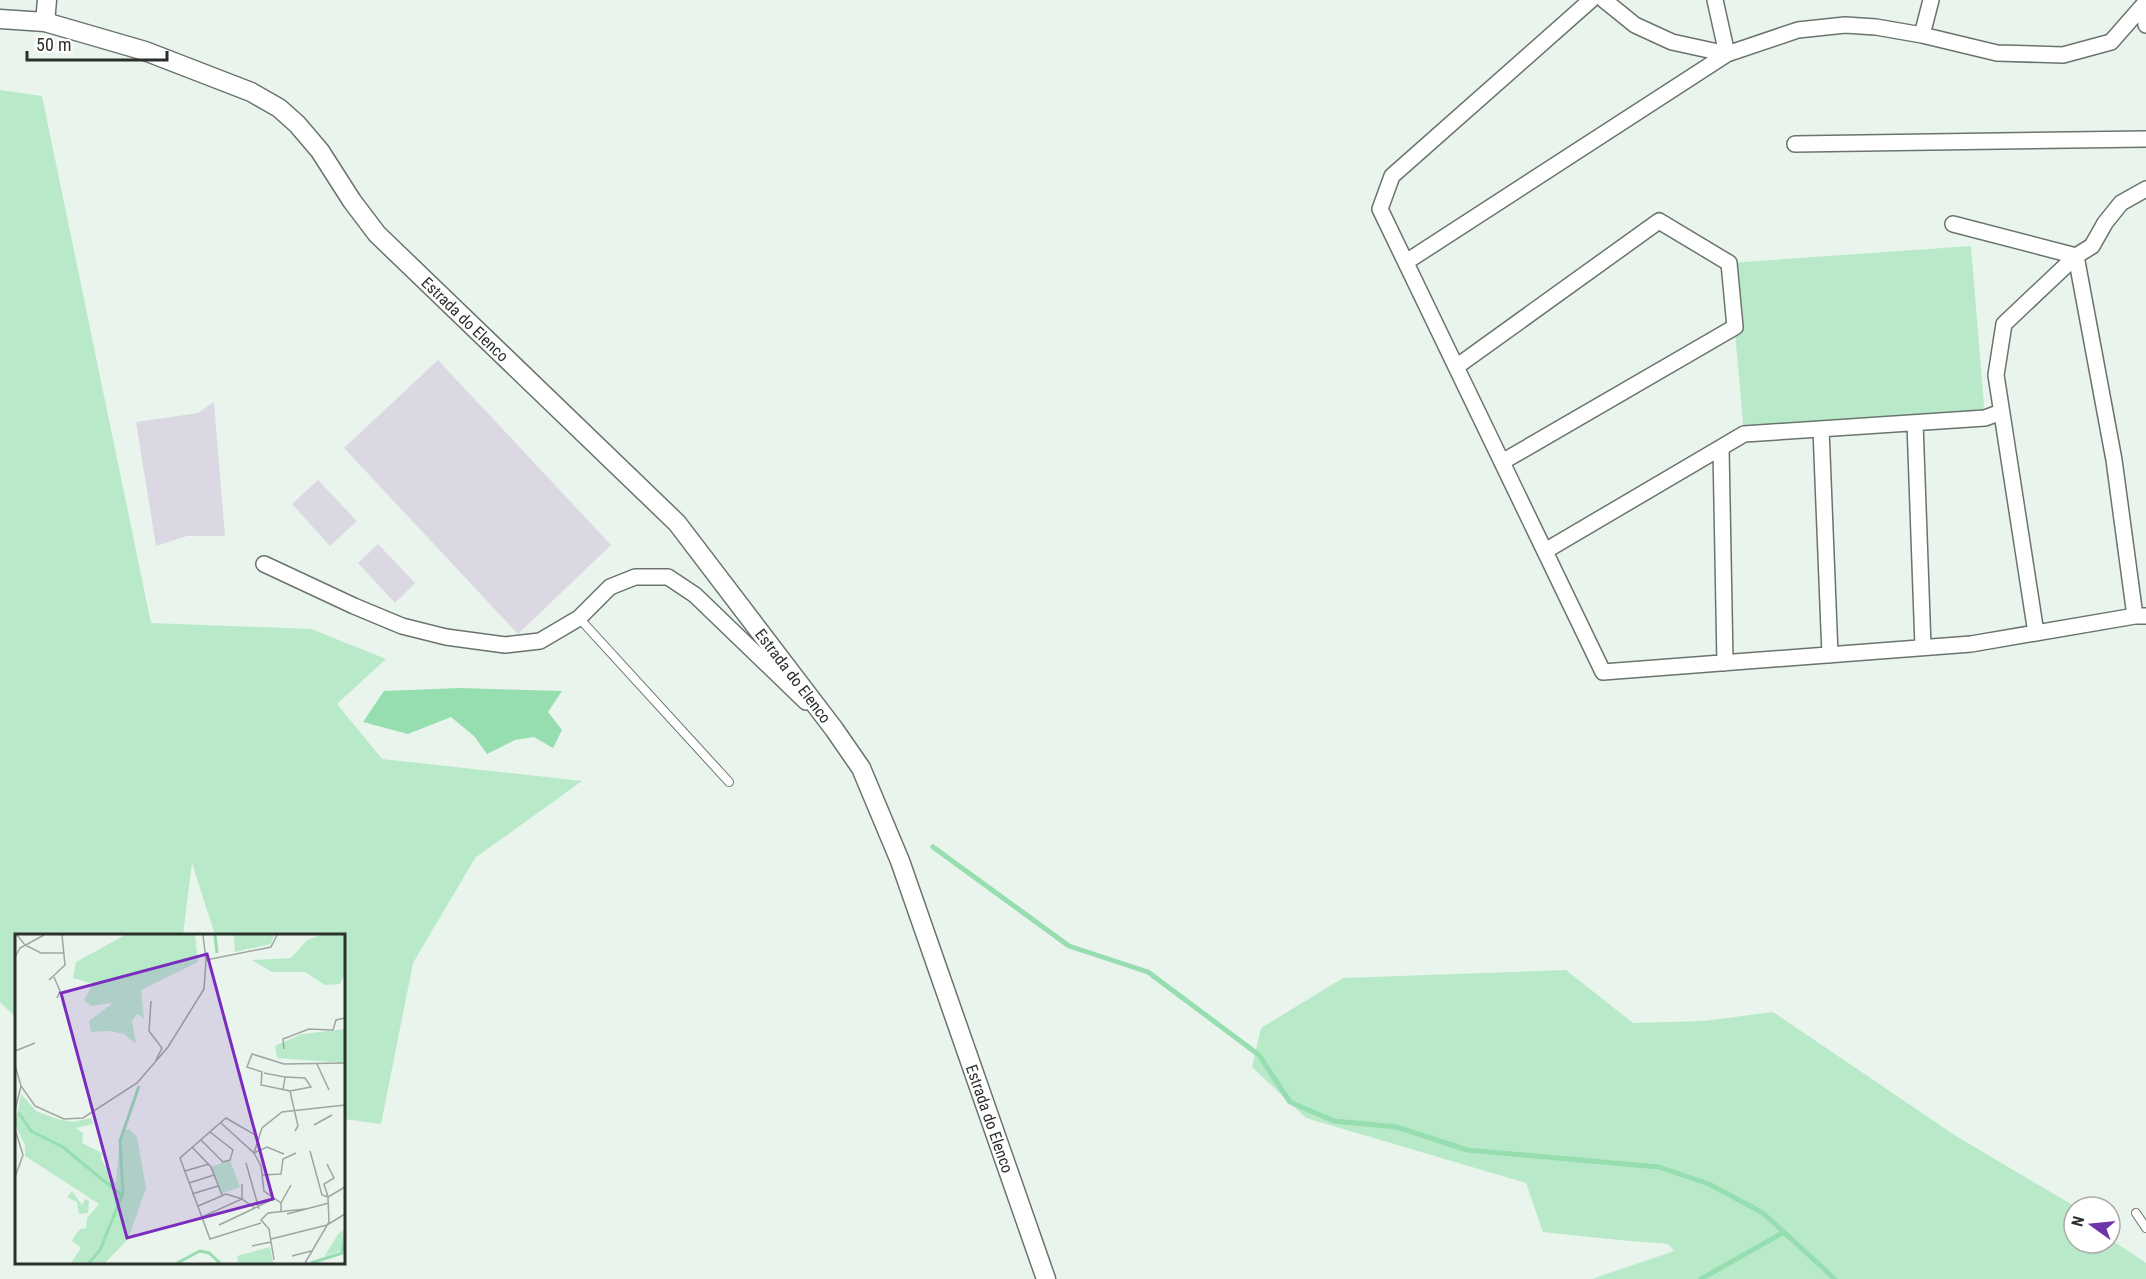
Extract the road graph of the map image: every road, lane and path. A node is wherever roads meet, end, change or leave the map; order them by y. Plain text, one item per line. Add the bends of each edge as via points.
1 (47, 0) edge
2 (1591, 0) edge
3 (1605, 0) edge
4 (1715, 0) edge
5 (1931, 0) edge
6 (2145, 4) edge
7 (0, 19) edge
8 (45, 22) junction
9 (2146, 26) edge
10 (1922, 35) junction
11 (1727, 54) junction
12 (2146, 139) edge
13 (1795, 144) dead end
14 (2146, 189) edge
15 (1953, 224) dead end
16 (2076, 256) junction
17 (1406, 261) junction
18 (1456, 367) junction
19 (2001, 412) junction
20 (1915, 423) junction
21 (1821, 429) junction
22 (1721, 448) junction
23 (1502, 462) junction
24 (1545, 551) junction
25 (264, 564) dead end
26 (2141, 616) edge
27 (579, 618) junction
28 (2036, 633) junction
29 (1923, 647) junction
30 (1830, 655) junction
31 (1725, 663) junction
32 (834, 729) junction
33 (729, 782) dead end
34 (2136, 1213) dead end
35 (2146, 1228) edge
36 (1047, 1279) edge

1 - 8 street
2 - 17 street via 1392,176 1380,209
3 - 11 street via 1635,25 1672,42
4 - 11 street
5 - 10 street
6 - 9 street
6 - 10 street via 2110,42 2063,55 1997,53
7 - 8 street, Estrada do Elenco
8 - 32 street, Estrada do Elenco via 145,51 251,92 297,124 377,234 677,523
10 - 11 street via 1845,25 1798,30
11 - 17 street
12 - 13 street
14 - 16 street via 2121,203 2092,246
15 - 16 street
16 - 19 street via 2004,324 1996,375
16 - 26 street
17 - 18 street
18 - 23 street
18 - 23 street via 1659,221 1729,263 1735,327
19 - 20 street via 1985,418
19 - 28 street
20 - 21 street
20 - 29 street
21 - 22 street via 1744,434
21 - 30 street
22 - 24 street
22 - 31 street
23 - 24 street
24 - 31 street via 1603,672
25 - 27 street, Estrada do Elenco via 393,622 446,638 505,645 540,641
26 - 28 street
27 - 32 street, Estrada do Elenco via 610,587 635,577 668,577 695,595
27 - 33 lane
28 - 29 street
29 - 30 street
30 - 31 street
32 - 36 street, Estrada do Elenco via 861,768 900,861
34 - 35 lane

